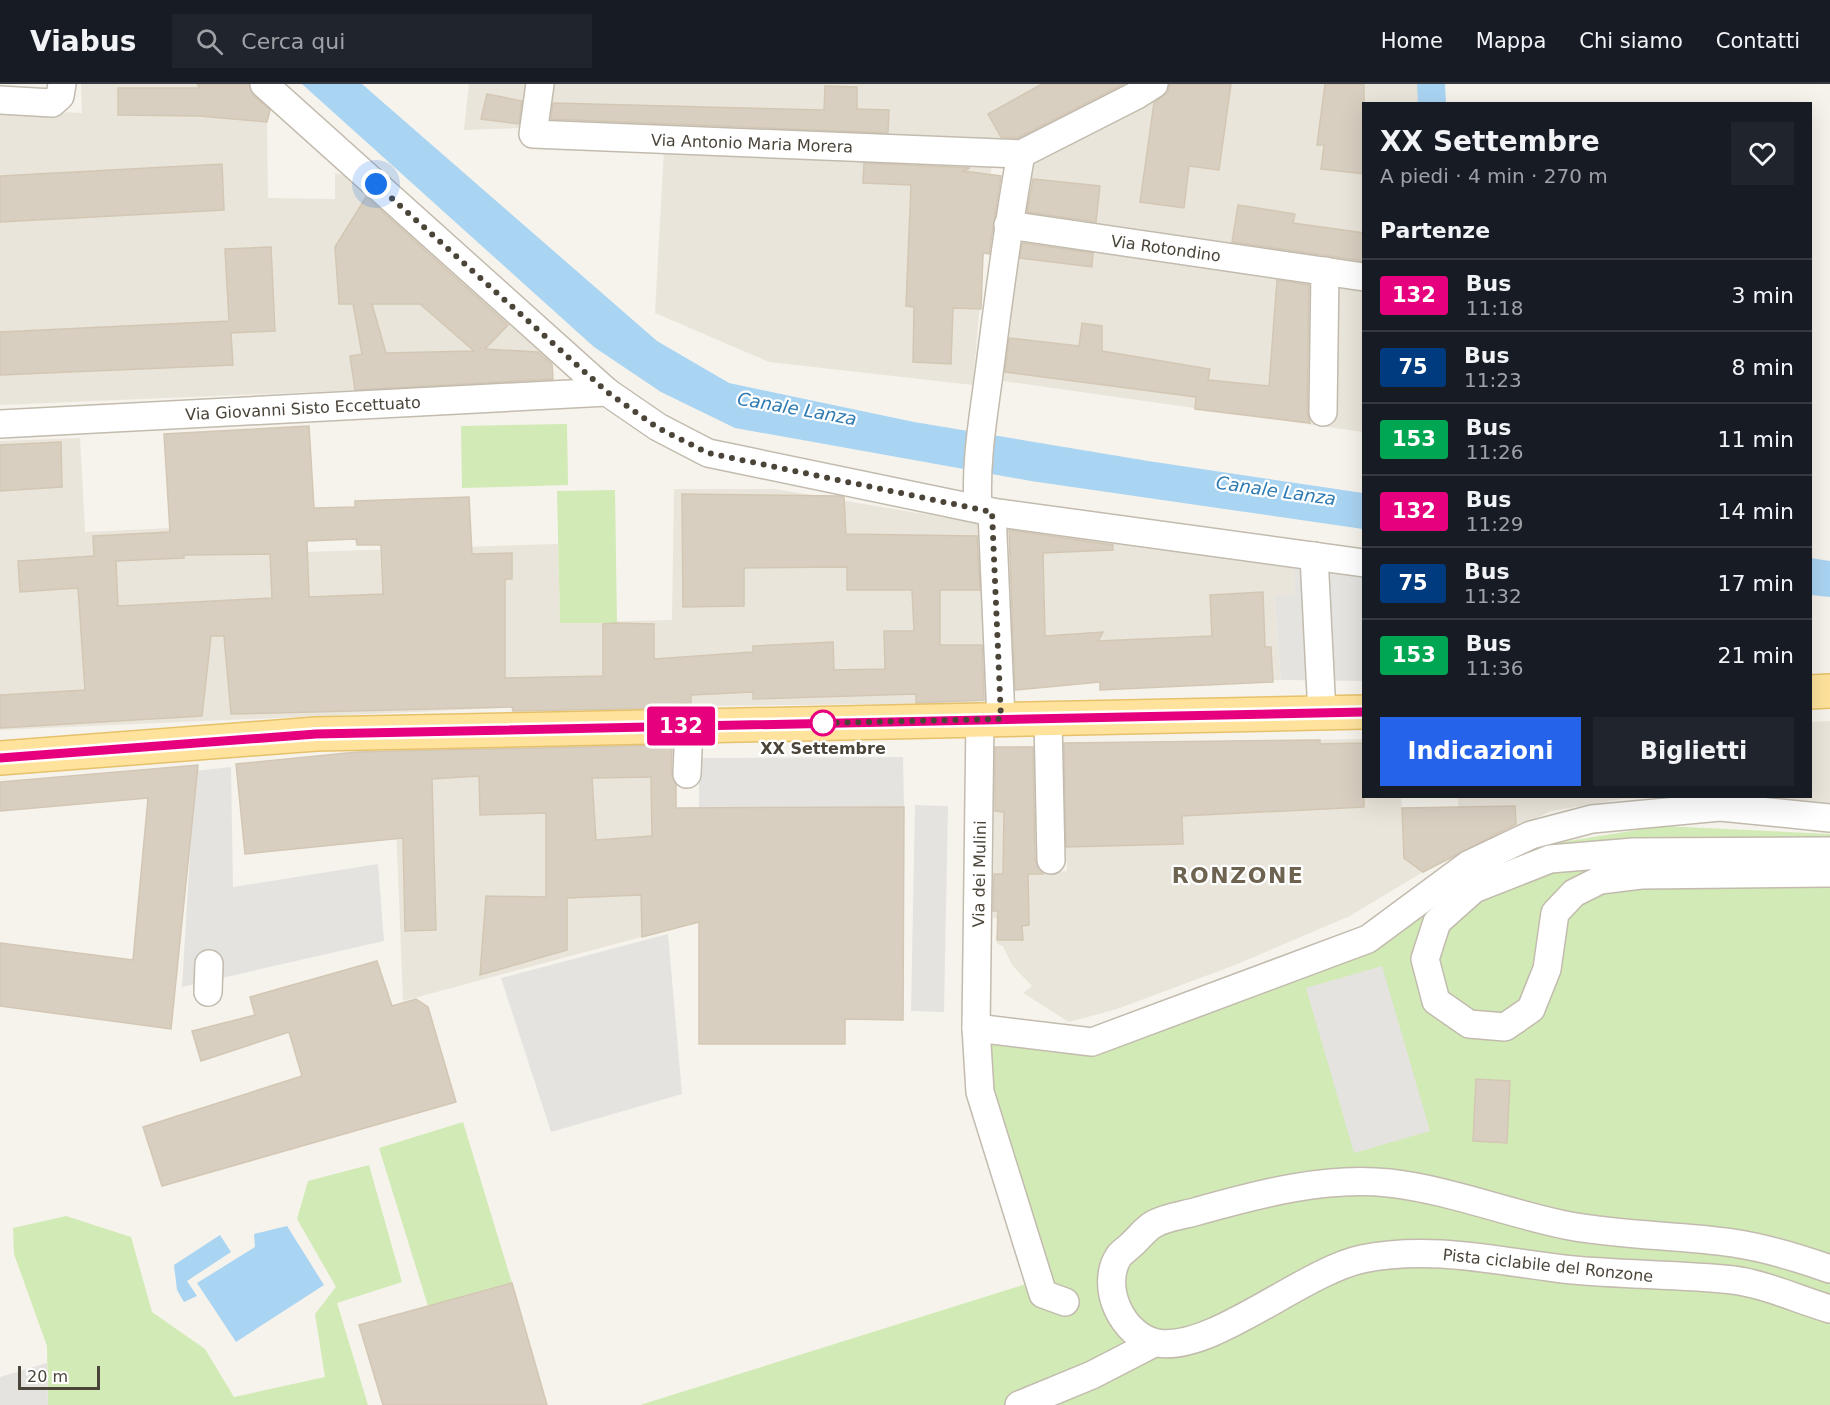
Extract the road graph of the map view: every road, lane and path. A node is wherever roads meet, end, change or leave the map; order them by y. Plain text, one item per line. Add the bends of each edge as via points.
1 (62, 84) edge
2 (264, 84) edge
3 (540, 84) edge
4 (1154, 84) edge
5 (0, 100) edge
6 (1021, 154) junction
7 (1008, 225) junction
8 (1324, 271) junction
9 (1362, 277) edge
10 (607, 392) junction
11 (1323, 412) dead end
12 (0, 424) edge
13 (982, 501) junction
14 (1314, 556) junction
15 (1362, 563) edge
16 (1830, 691) edge
17 (1812, 692) edge
18 (1362, 712) edge
19 (1322, 714) junction
20 (1048, 719) junction
21 (991, 720) junction
22 (689, 726) junction
23 (0, 758) edge
24 (687, 774) dead end
25 (1830, 818) edge
26 (1830, 851) edge
27 (1051, 860) dead end
28 (1830, 873) edge
29 (209, 964) dead end
30 (208, 992) dead end
31 (976, 1028) junction
32 (1830, 1269) edge
33 (1065, 1302) dead end
34 (1830, 1309) edge
35 (1154, 1342) junction
36 (1019, 1405) edge

1 - 5 street via 60,96 52,103
2 - 10 street
3 - 6 street, Via Antonio Maria Morera via 533,134
4 - 6 street
6 - 7 street
7 - 8 street, Via Rotondino
7 - 13 street via 988,381
8 - 9 street, Via Rotondino
8 - 11 street
10 - 12 street, Via Giovanni Sisto Eccettuato
10 - 13 street via 658,428 708,453
13 - 14 street
13 - 21 street
14 - 15 street
14 - 19 street
16 - 17 main road
18 - 19 main road
19 - 20 main road
20 - 21 main road
20 - 27 street
21 - 22 main road
21 - 31 street, Via dei Mulini
22 - 23 main road via 316,734
22 - 24 street
25 - 31 street via 1720,807 1592,819 1531,835 1468,865 1368,939 1092,1042
26 - 28 street via 1634,852 1550,859 1474,889 1437,922 1425,958 1436,1001 1469,1024 1505,1027 1531,1009 1547,969 1555,913 1574,893 1600,880 1641,875
29 - 30 street
31 - 33 street, Via dei Mulini via 980,1092 1043,1294
32 - 35 street via 1735,1243 1571,1226 1444,1193 1390,1183 1346,1181 1271,1193 1154,1224 1119,1256 1113,1276 1114,1298 1121,1319
34 - 35 street, Pista ciclabile del Ronzone via 1738,1281 1564,1269 1462,1254 1410,1254 1361,1259 1325,1272 1202,1337 1180,1344
35 - 36 street via 1092,1375

